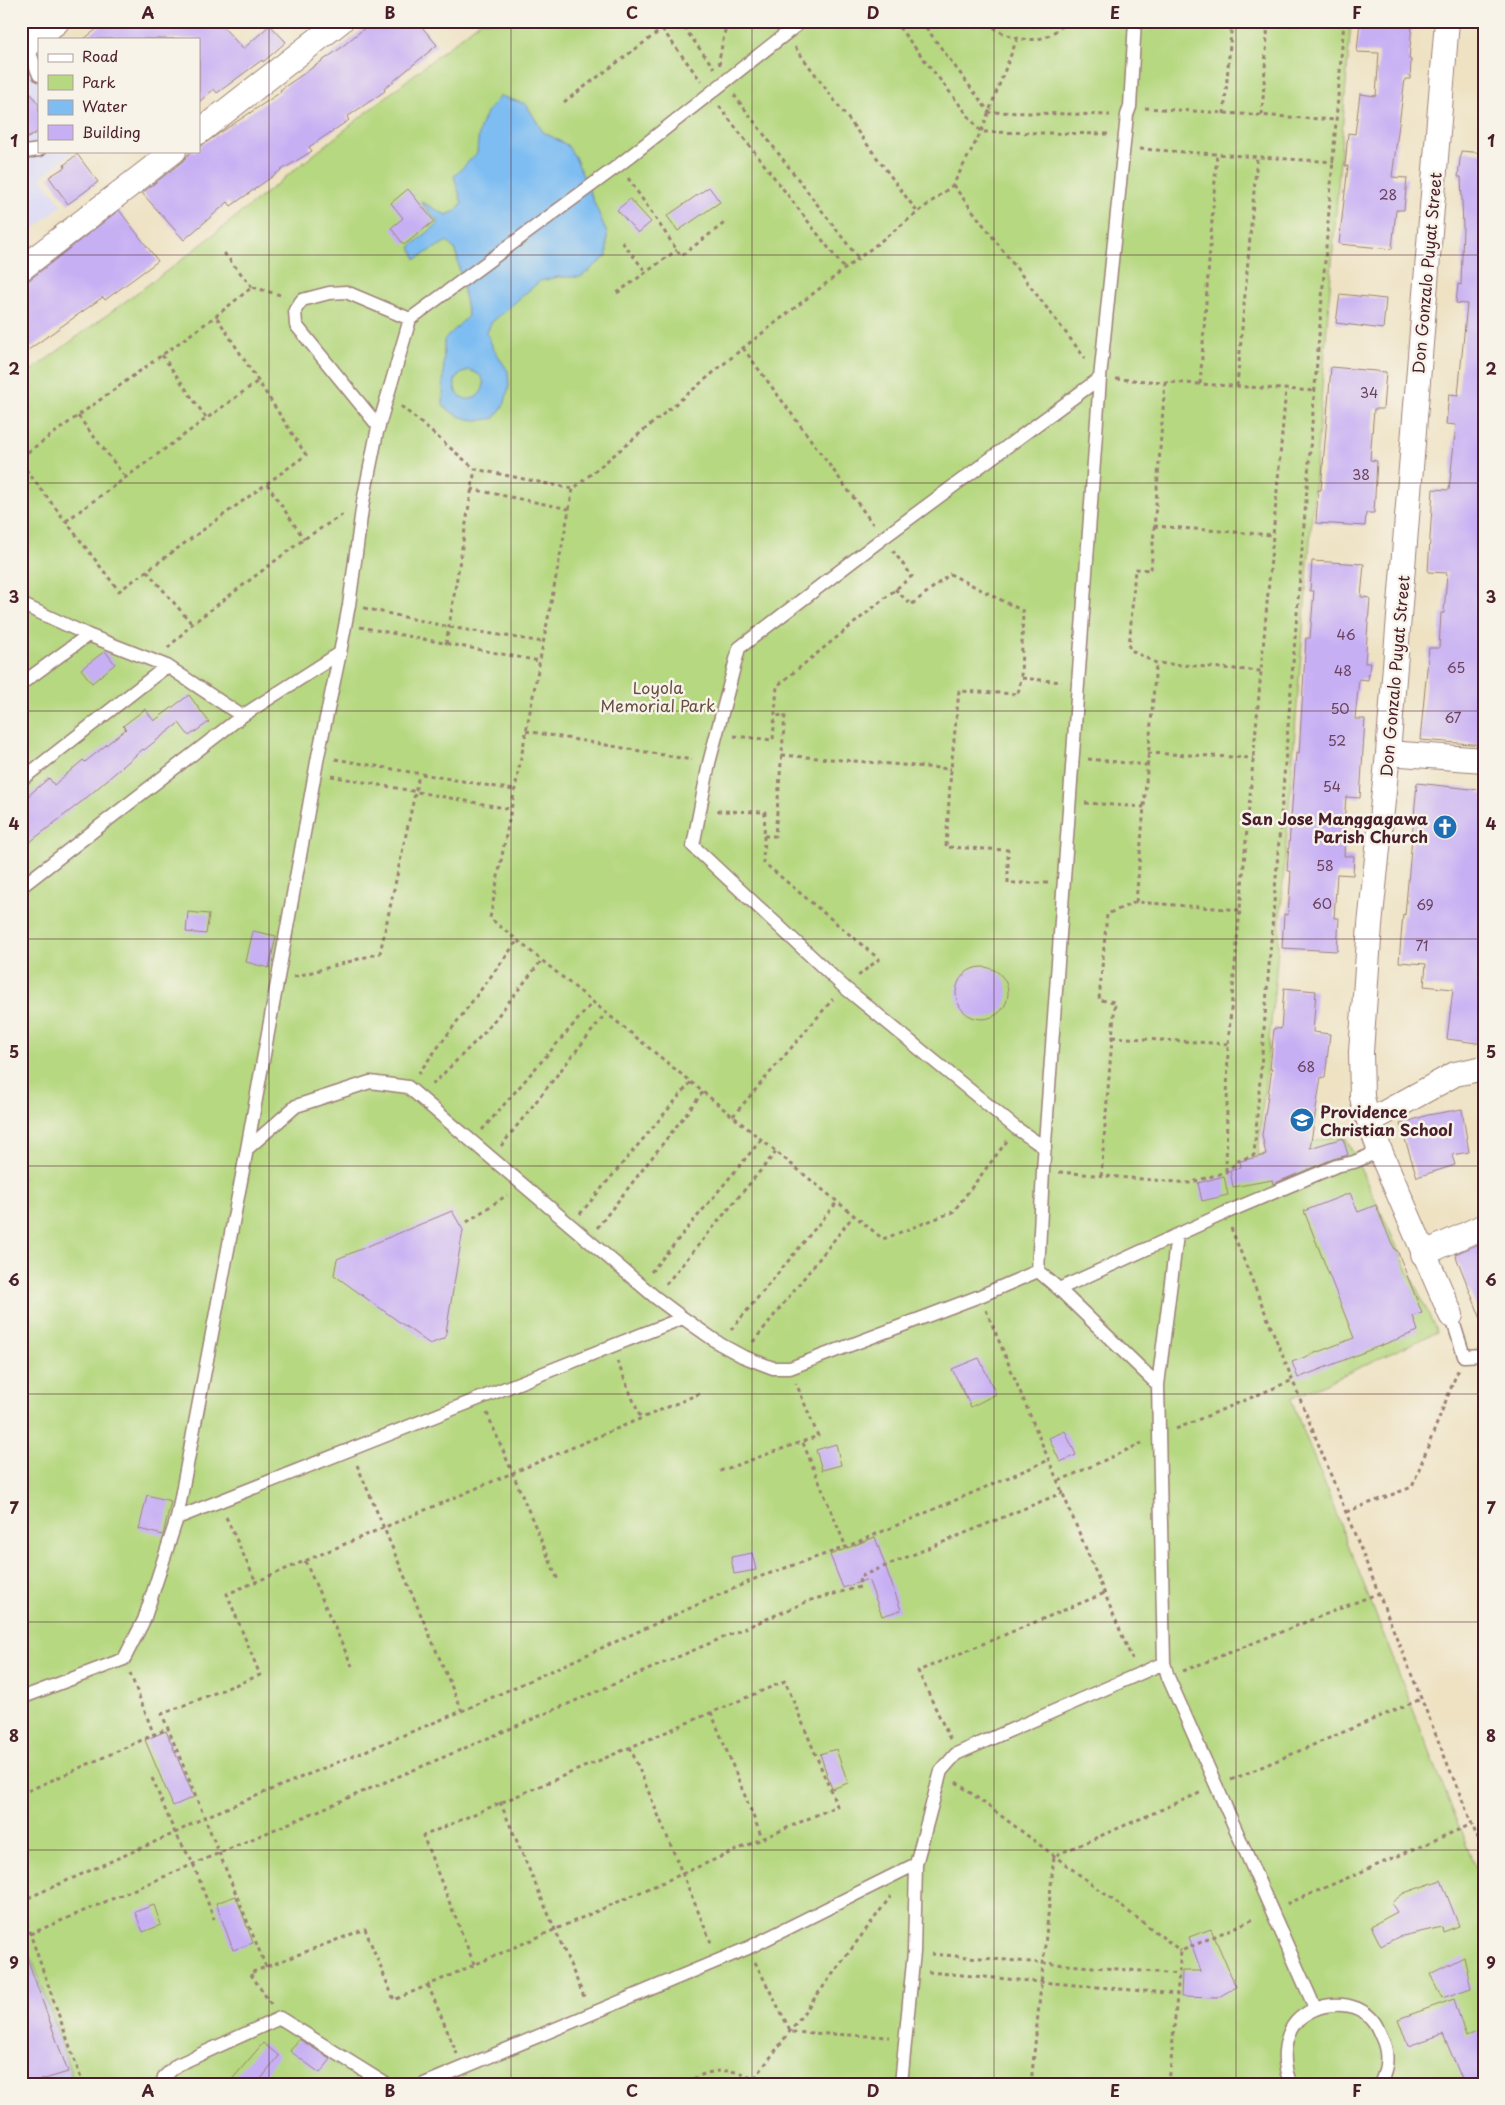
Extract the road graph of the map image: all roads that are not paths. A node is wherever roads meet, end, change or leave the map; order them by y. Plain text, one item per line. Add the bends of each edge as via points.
1 (55, 21) edge
2 (802, 21) edge
3 (1135, 21) edge
4 (1447, 21) edge
5 (339, 22) edge
6 (24, 46) edge
7 (38, 73) edge
8 (200, 131) edge
9 (38, 150) edge
10 (21, 151) edge
11 (173, 152) edge
12 (21, 269) edge
13 (410, 318) junction
14 (1100, 378) junction
15 (379, 427) junction
16 (21, 605) edge
17 (88, 635) junction
18 (340, 653) junction
19 (167, 666) junction
20 (21, 684) edge
21 (242, 716) junction
22 (1388, 753) junction
23 (1484, 760) edge
24 (21, 780) edge
25 (21, 887) edge
26 (1484, 1068) edge
27 (1370, 1121) junction
28 (1045, 1148) junction
29 (247, 1149) junction
30 (1380, 1151) junction
31 (1484, 1226) edge
32 (1176, 1235) junction
33 (1423, 1254) junction
34 (1038, 1271) junction
35 (1059, 1290) junction
36 (1451, 1315) joint
37 (684, 1318) junction
38 (1484, 1355) edge
39 (1158, 1385) junction
40 (177, 1518) junction
41 (1164, 1663) junction
42 (21, 1698) edge
43 (916, 1864) junction
44 (1315, 2008) junction
45 (162, 2084) edge
46 (386, 2084) edge
47 (424, 2084) edge
48 (902, 2084) edge
49 (1292, 2084) edge
50 (1380, 2084) edge

1 - 6 main road
2 - 13 lane via 592,186
3 - 14 lane
4 - 22 street, Don Gonzalo Puyat Street
5 - 8 street
6 - 7 lane
9 - 10 lane
11 - 12 street
13 - 15 lane
13 - 15 lane via 346,292 302,300 295,310 296,325
14 - 28 lane
14 - 28 lane via 739,648 709,763 693,846 844,987 1016,1128
15 - 18 lane via 363,502
16 - 17 lane
17 - 19 lane
17 - 20 lane
18 - 21 lane
18 - 29 lane via 318,756
19 - 21 lane
19 - 24 lane
21 - 25 lane
22 - 23 street
22 - 27 street, Don Gonzalo Puyat Street via 1363,1010 1362,1097
26 - 27 street via 1455,1074
27 - 30 street, Don Gonzalo Puyat Street
28 - 34 lane
29 - 37 lane via 296,1106 370,1082 408,1087 655,1297
29 - 40 lane
30 - 32 lane via 1336,1166
30 - 33 street, Don Gonzalo Puyat Street
31 - 33 street
32 - 35 lane
32 - 39 lane
33 - 36 street, Don Gonzalo Puyat Street
34 - 35 lane
34 - 37 lane via 790,1368 773,1368 742,1356
35 - 39 lane
36 - 38 lane via 1464,1356
37 - 40 lane
39 - 41 lane
40 - 42 lane via 144,1620 124,1659
41 - 43 lane via 956,1754 941,1771
41 - 44 lane
43 - 47 lane via 748,1948
43 - 48 lane via 914,1952
44 - 49 lane via 1296,2022 1286,2041 1284,2060
44 - 50 lane via 1336,2004 1356,2008 1374,2021 1386,2048 1386,2067
45 - 46 lane via 164,2077 177,2065 280,2018

